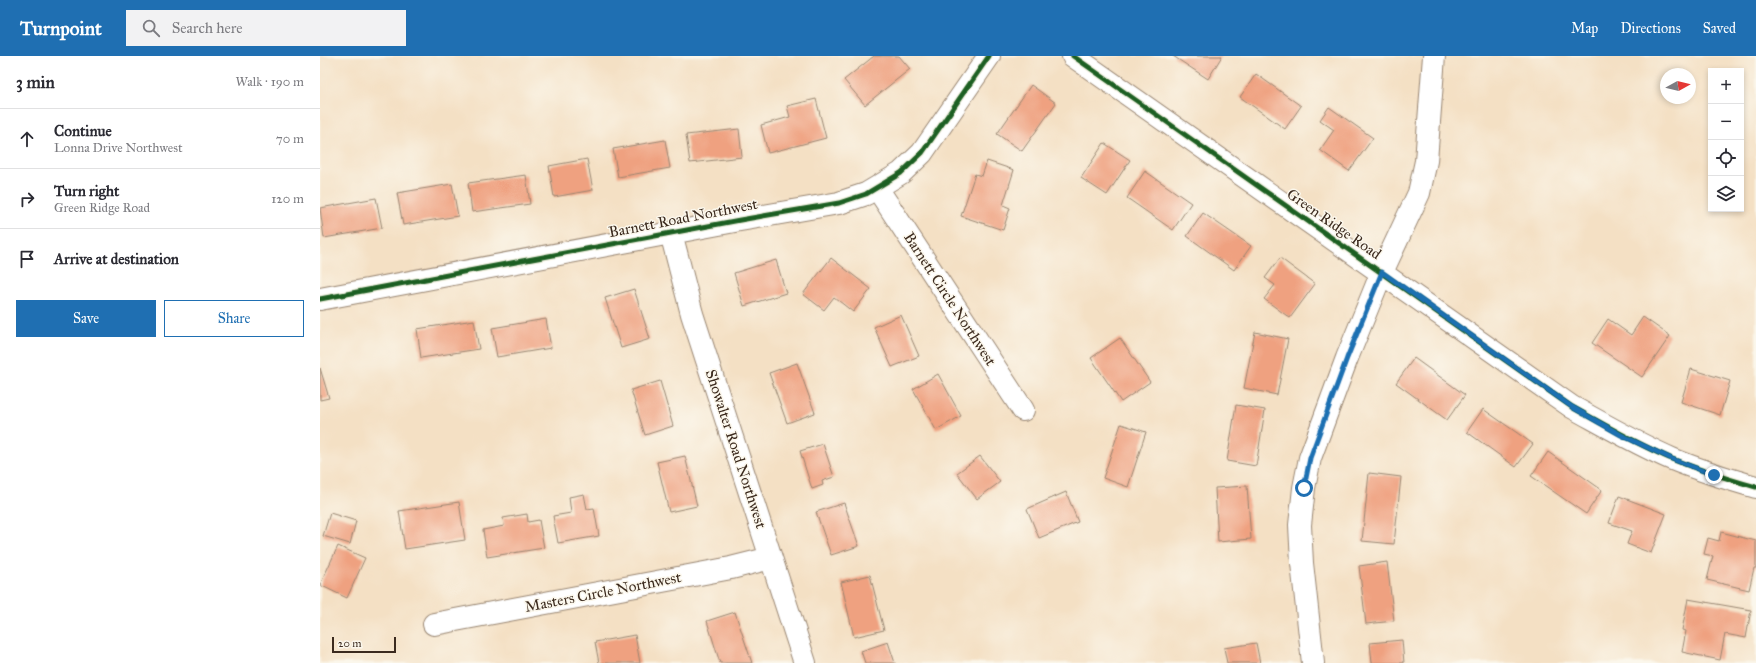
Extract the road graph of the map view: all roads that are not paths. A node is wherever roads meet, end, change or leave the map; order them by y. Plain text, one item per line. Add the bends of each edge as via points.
1 (989, 56) edge
2 (1073, 56) edge
3 (1434, 56) edge
4 (877, 188) junction
5 (671, 233) junction
6 (1382, 272) junction
7 (320, 299) edge
8 (1023, 410) dead end
9 (1756, 487) edge
10 (771, 558) junction
11 (434, 624) dead end
12 (805, 663) edge
13 (1313, 663) edge

1 - 4 street, Barnett Road Northwest via 922,153 901,173
2 - 6 street, Green Ridge Road
3 - 6 street via 1426,161 1422,180 1414,205
4 - 5 street, Barnett Road Northwest via 839,203
4 - 8 street, Barnett Circle Northwest
5 - 7 street, Barnett Road Northwest
5 - 10 street, Showalter Road Northwest via 692,314
6 - 9 street, Green Ridge Road via 1572,407 1621,435 1672,459
6 - 13 street via 1310,458 1304,488 1300,525
10 - 11 street, Masters Circle Northwest via 731,568
10 - 12 street, Showalter Road Northwest

